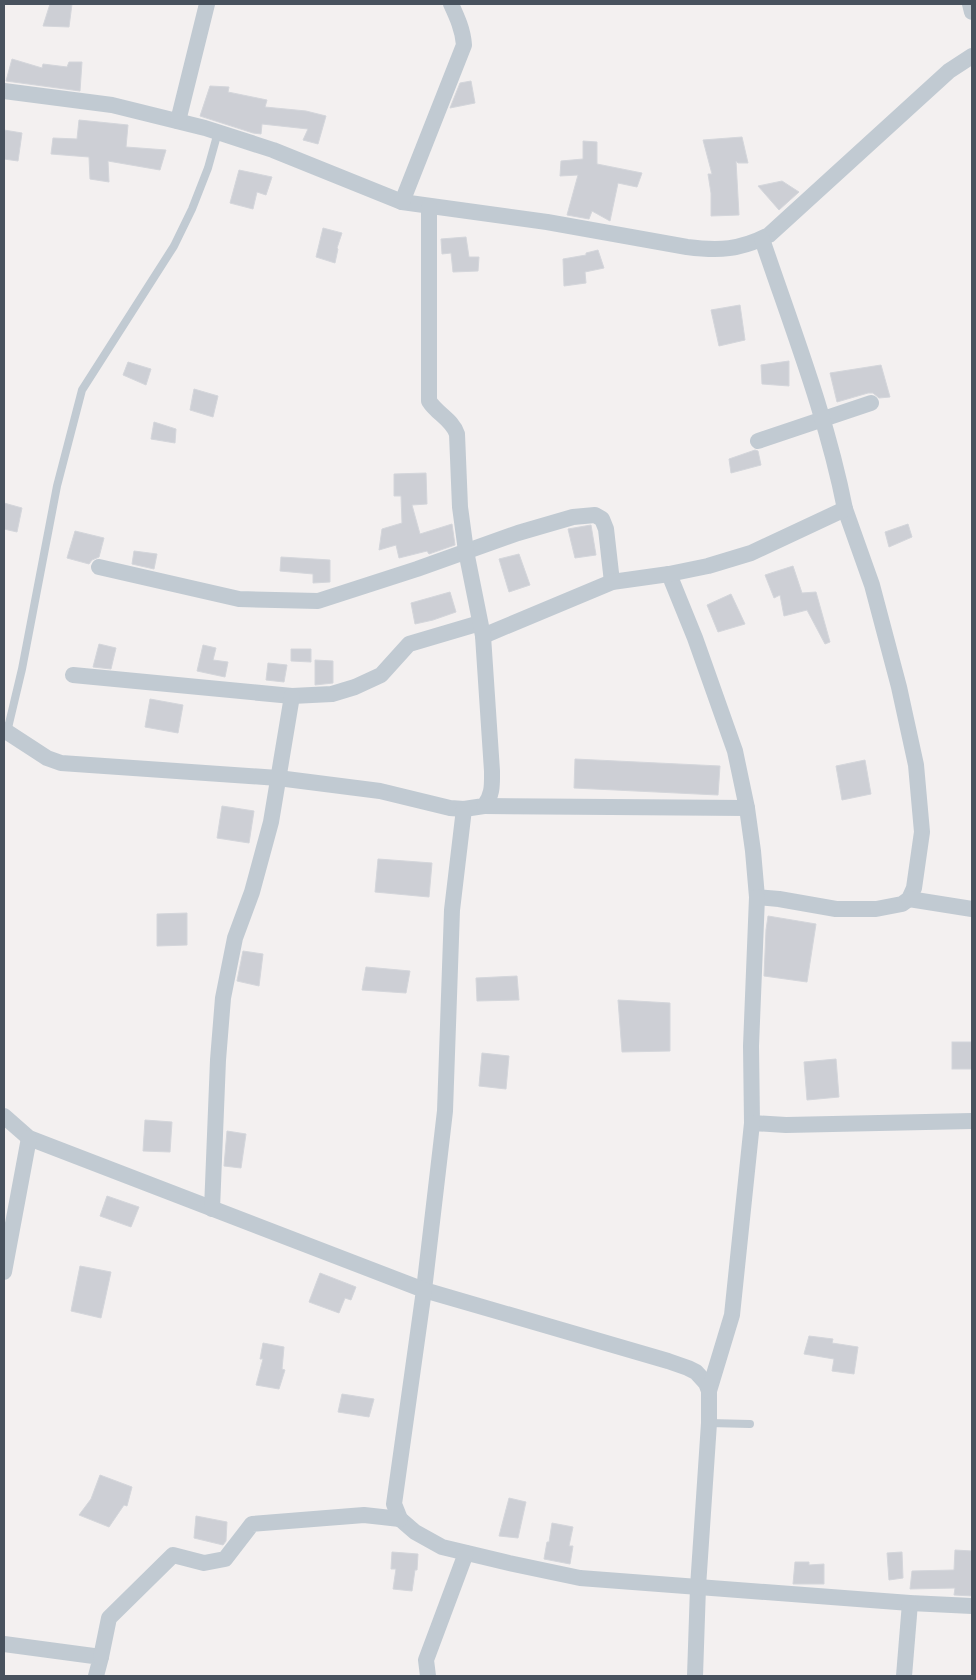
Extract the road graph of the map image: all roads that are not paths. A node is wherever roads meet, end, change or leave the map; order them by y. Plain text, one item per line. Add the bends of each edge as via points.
1 (207, 4) edge
2 (450, 4) edge
3 (970, 4) edge
4 (972, 12) edge
5 (972, 56) edge
6 (4, 91) edge
7 (178, 121) junction
8 (218, 132) junction
9 (402, 202) junction
10 (429, 207) junction
11 (762, 239) junction
12 (871, 403) dead end
13 (822, 419) junction
14 (758, 441) dead end
15 (845, 509) junction
16 (466, 551) junction
17 (100, 567) dead end
18 (670, 574) junction
19 (612, 582) junction
20 (481, 630) junction
21 (73, 675) dead end
22 (292, 696) junction
23 (5, 731) edge
24 (278, 778) junction
25 (484, 806) junction
26 (748, 808) junction
27 (464, 809) junction
28 (756, 897) junction
29 (909, 898) junction
30 (972, 909) edge
31 (4, 1116) edge
32 (972, 1121) edge
33 (752, 1123) junction
34 (29, 1138) junction
35 (212, 1208) junction
36 (4, 1272) edge
37 (424, 1290) junction
38 (696, 1372) junction
39 (716, 1373) junction
40 (709, 1391) junction
41 (709, 1423) junction
42 (750, 1424) dead end
43 (400, 1519) junction
44 (466, 1553) junction
45 (698, 1587) junction
46 (910, 1603) junction
47 (972, 1606) edge
48 (4, 1644) edge
49 (101, 1657) junction
50 (96, 1676) edge
51 (428, 1676) edge
52 (695, 1676) edge
53 (904, 1676) edge

1 - 7 street
2 - 9 street via 460,25 464,45
3 - 4 street
5 - 11 street via 949,71
6 - 7 street via 112,105
7 - 8 street
8 - 9 street via 273,150
8 - 23 lane via 208,168 174,246 82,390 57,486 22,669
9 - 10 street
10 - 11 street via 547,222 708,250 730,250
10 - 16 street via 429,401 454,426 457,434 460,507
11 - 13 street
12 - 13 street
13 - 14 street
13 - 15 street
15 - 18 street via 750,553
15 - 29 street via 872,585 916,765 922,832 918,870
16 - 17 street via 318,601 239,599
16 - 19 street via 573,517 595,515 602,519 606,529
16 - 20 street
18 - 19 street
18 - 26 street via 735,751
19 - 20 street
20 - 22 street via 409,644 381,675 355,687 332,694
20 - 25 street via 492,771 492,792
21 - 22 street
22 - 24 street
23 - 24 street via 47,758 61,763
24 - 27 street via 380,791
24 - 35 street via 271,822 252,892 235,938 223,998
25 - 26 street
25 - 27 street
26 - 28 street
27 - 37 street via 452,910 445,1111
28 - 29 street via 836,909 876,909 902,904
28 - 33 street
29 - 30 street
31 - 34 street
32 - 33 street
33 - 39 street via 732,1315
34 - 35 street
34 - 36 street
35 - 37 street
37 - 38 street
37 - 43 street via 394,1504
38 - 39 street
38 - 40 street
39 - 40 street
40 - 41 street
41 - 42 lane
41 - 45 street
43 - 44 street via 442,1547
43 - 49 street via 364,1516 252,1524 225,1559 204,1563 173,1555 109,1618
44 - 45 street via 580,1578
44 - 51 street via 426,1660
45 - 46 street
45 - 52 street
46 - 47 street
46 - 53 street
48 - 49 street
49 - 50 street

